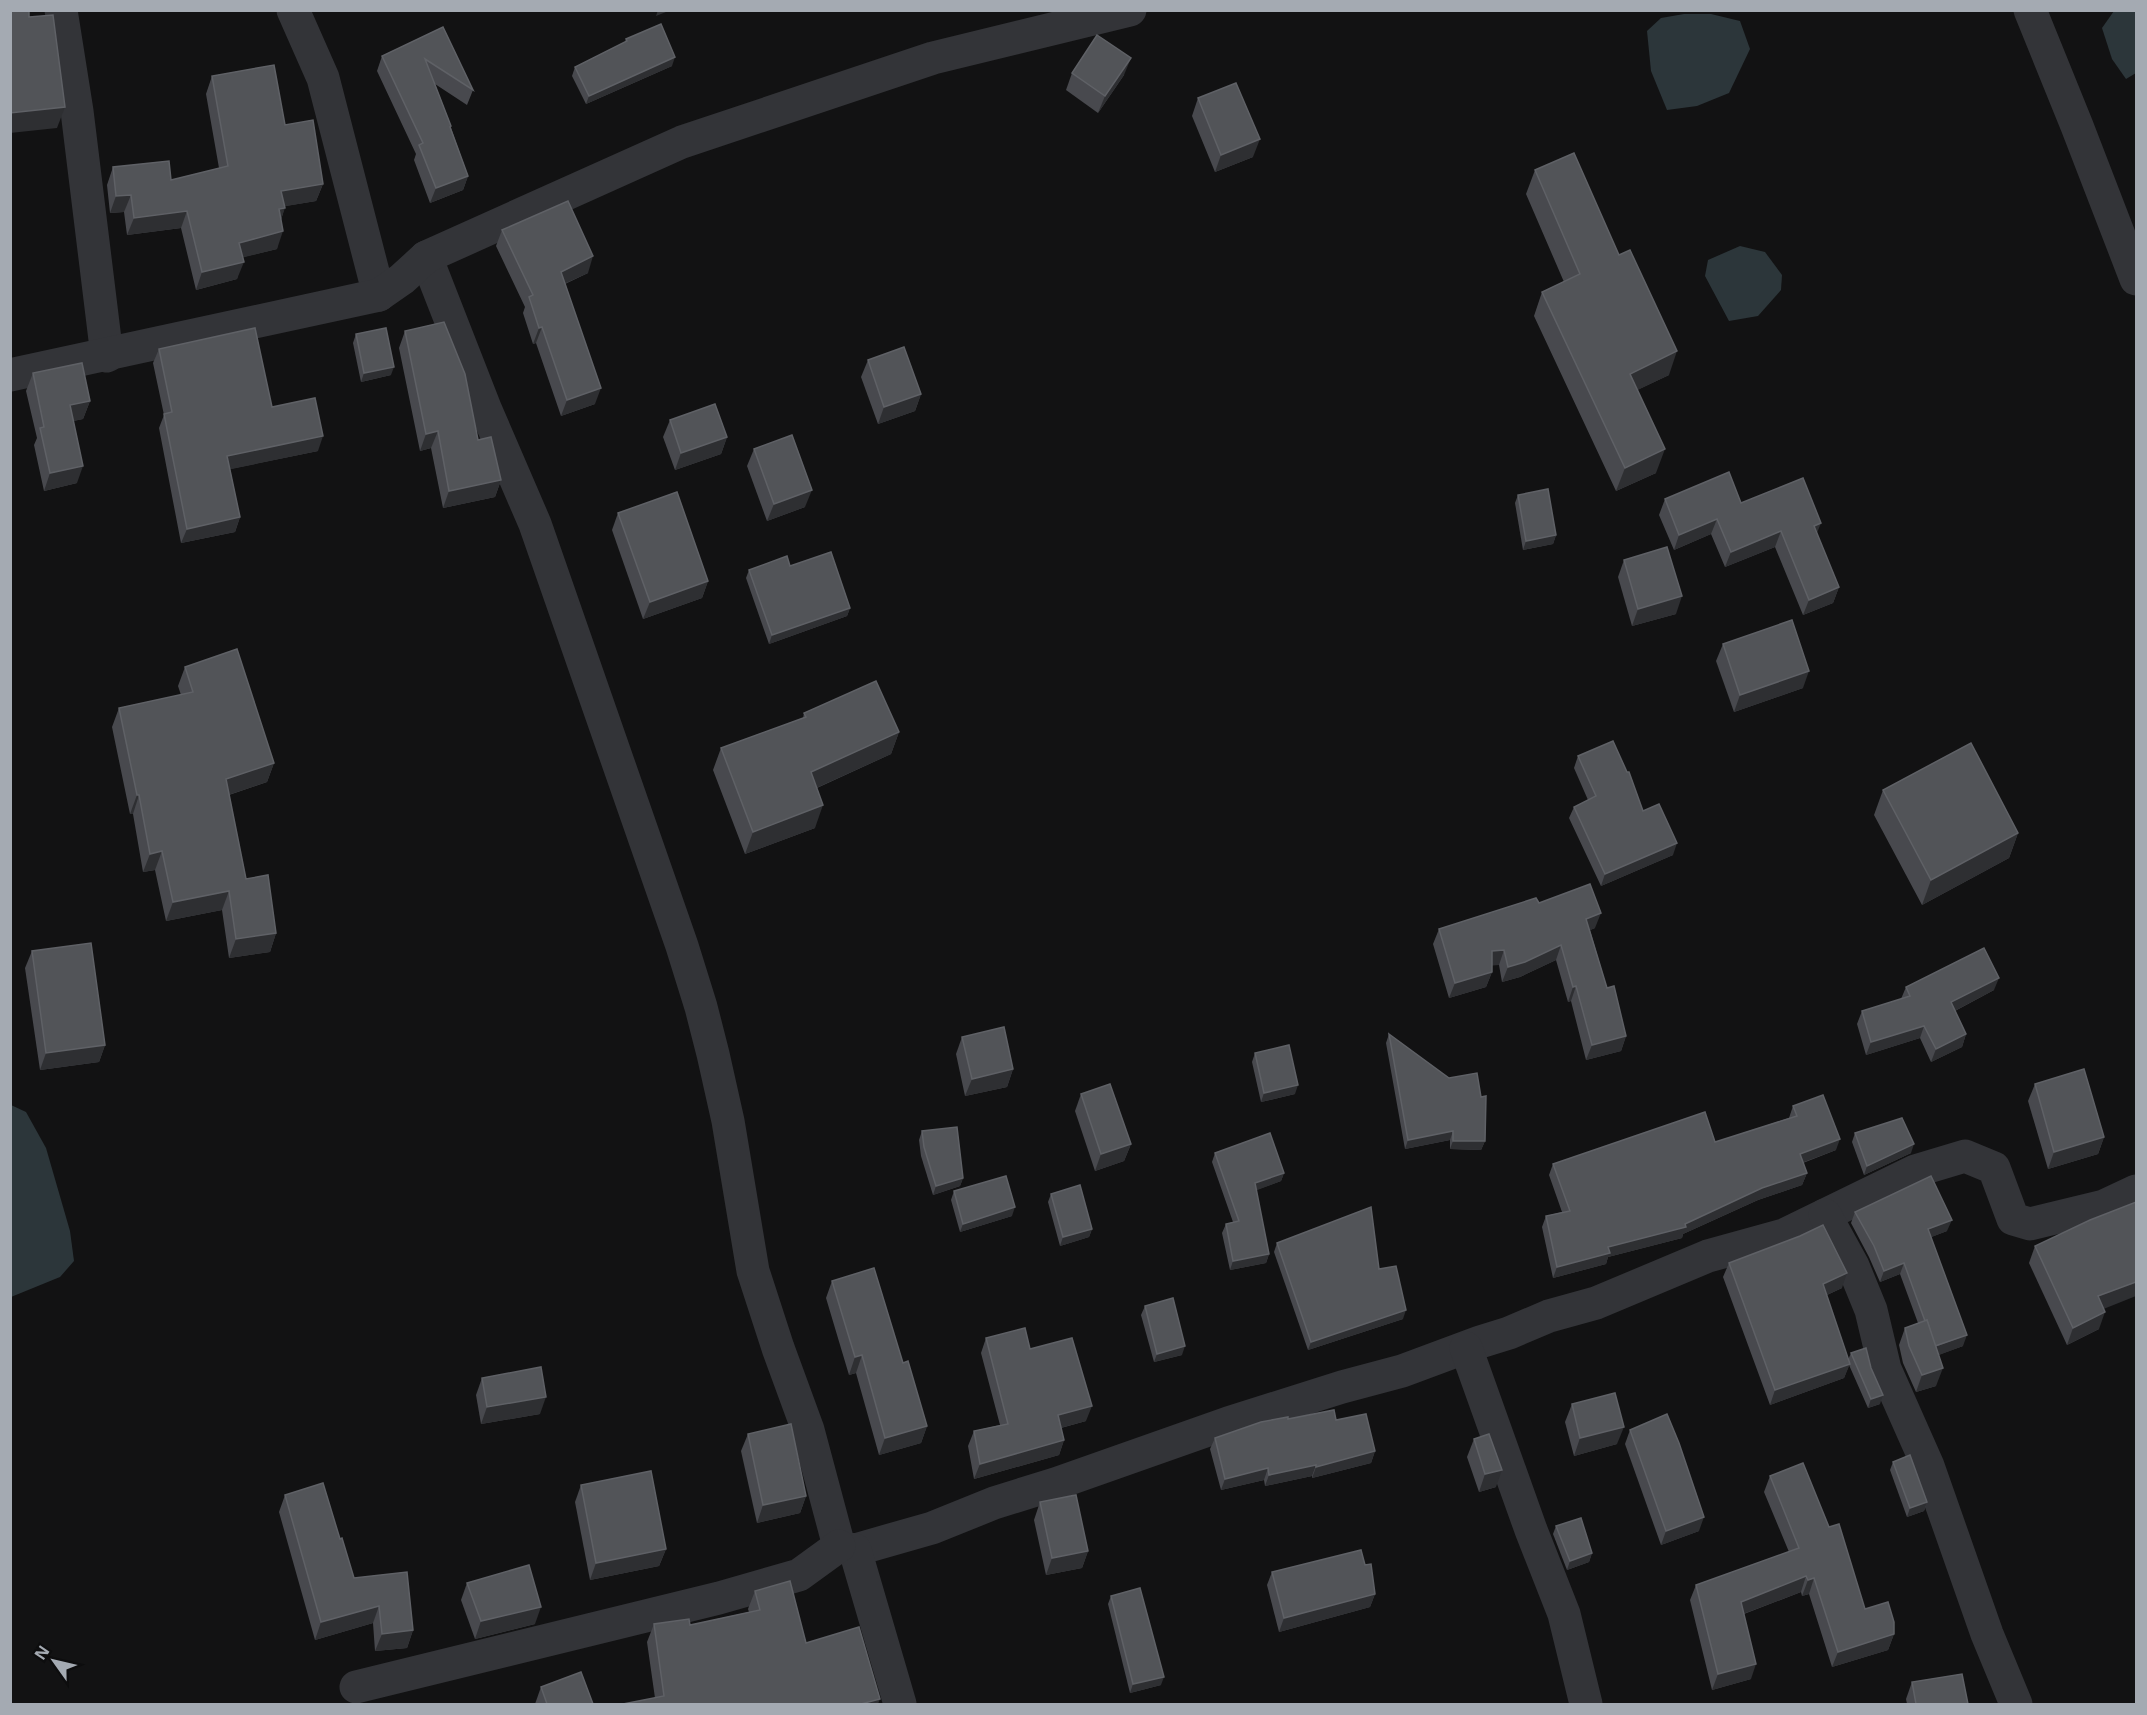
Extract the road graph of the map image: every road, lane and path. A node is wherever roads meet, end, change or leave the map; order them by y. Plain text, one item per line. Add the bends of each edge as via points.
1 (61, 10) edge
2 (293, 10) edge
3 (1130, 10) edge
4 (2030, 10) edge
5 (426, 257) junction
6 (2136, 279) edge
7 (379, 296) junction
8 (107, 356) junction
9 (10, 375) edge
10 (2136, 1191) edge
11 (1825, 1215) junction
12 (1466, 1348) junction
13 (847, 1548) junction
14 (356, 1687) dead end
15 (900, 1704) edge
16 (1586, 1704) edge
17 (2016, 1704) edge

1 - 8 street
2 - 7 street via 323,78
3 - 5 street via 933,58 682,142
4 - 6 street
5 - 7 street
5 - 13 street via 535,524 685,956 728,1121 753,1271
7 - 8 street
8 - 9 street
10 - 11 street via 2104,1206 2030,1224 2013,1219 1994,1168 1965,1156 1915,1171
11 - 12 street via 1784,1235 1708,1256 1596,1303 1549,1316
11 - 17 street via 1871,1310 1886,1369 1928,1466
12 - 13 street via 1228,1423 932,1528
12 - 16 street via 1564,1614
13 - 14 street via 799,1575
13 - 15 street

